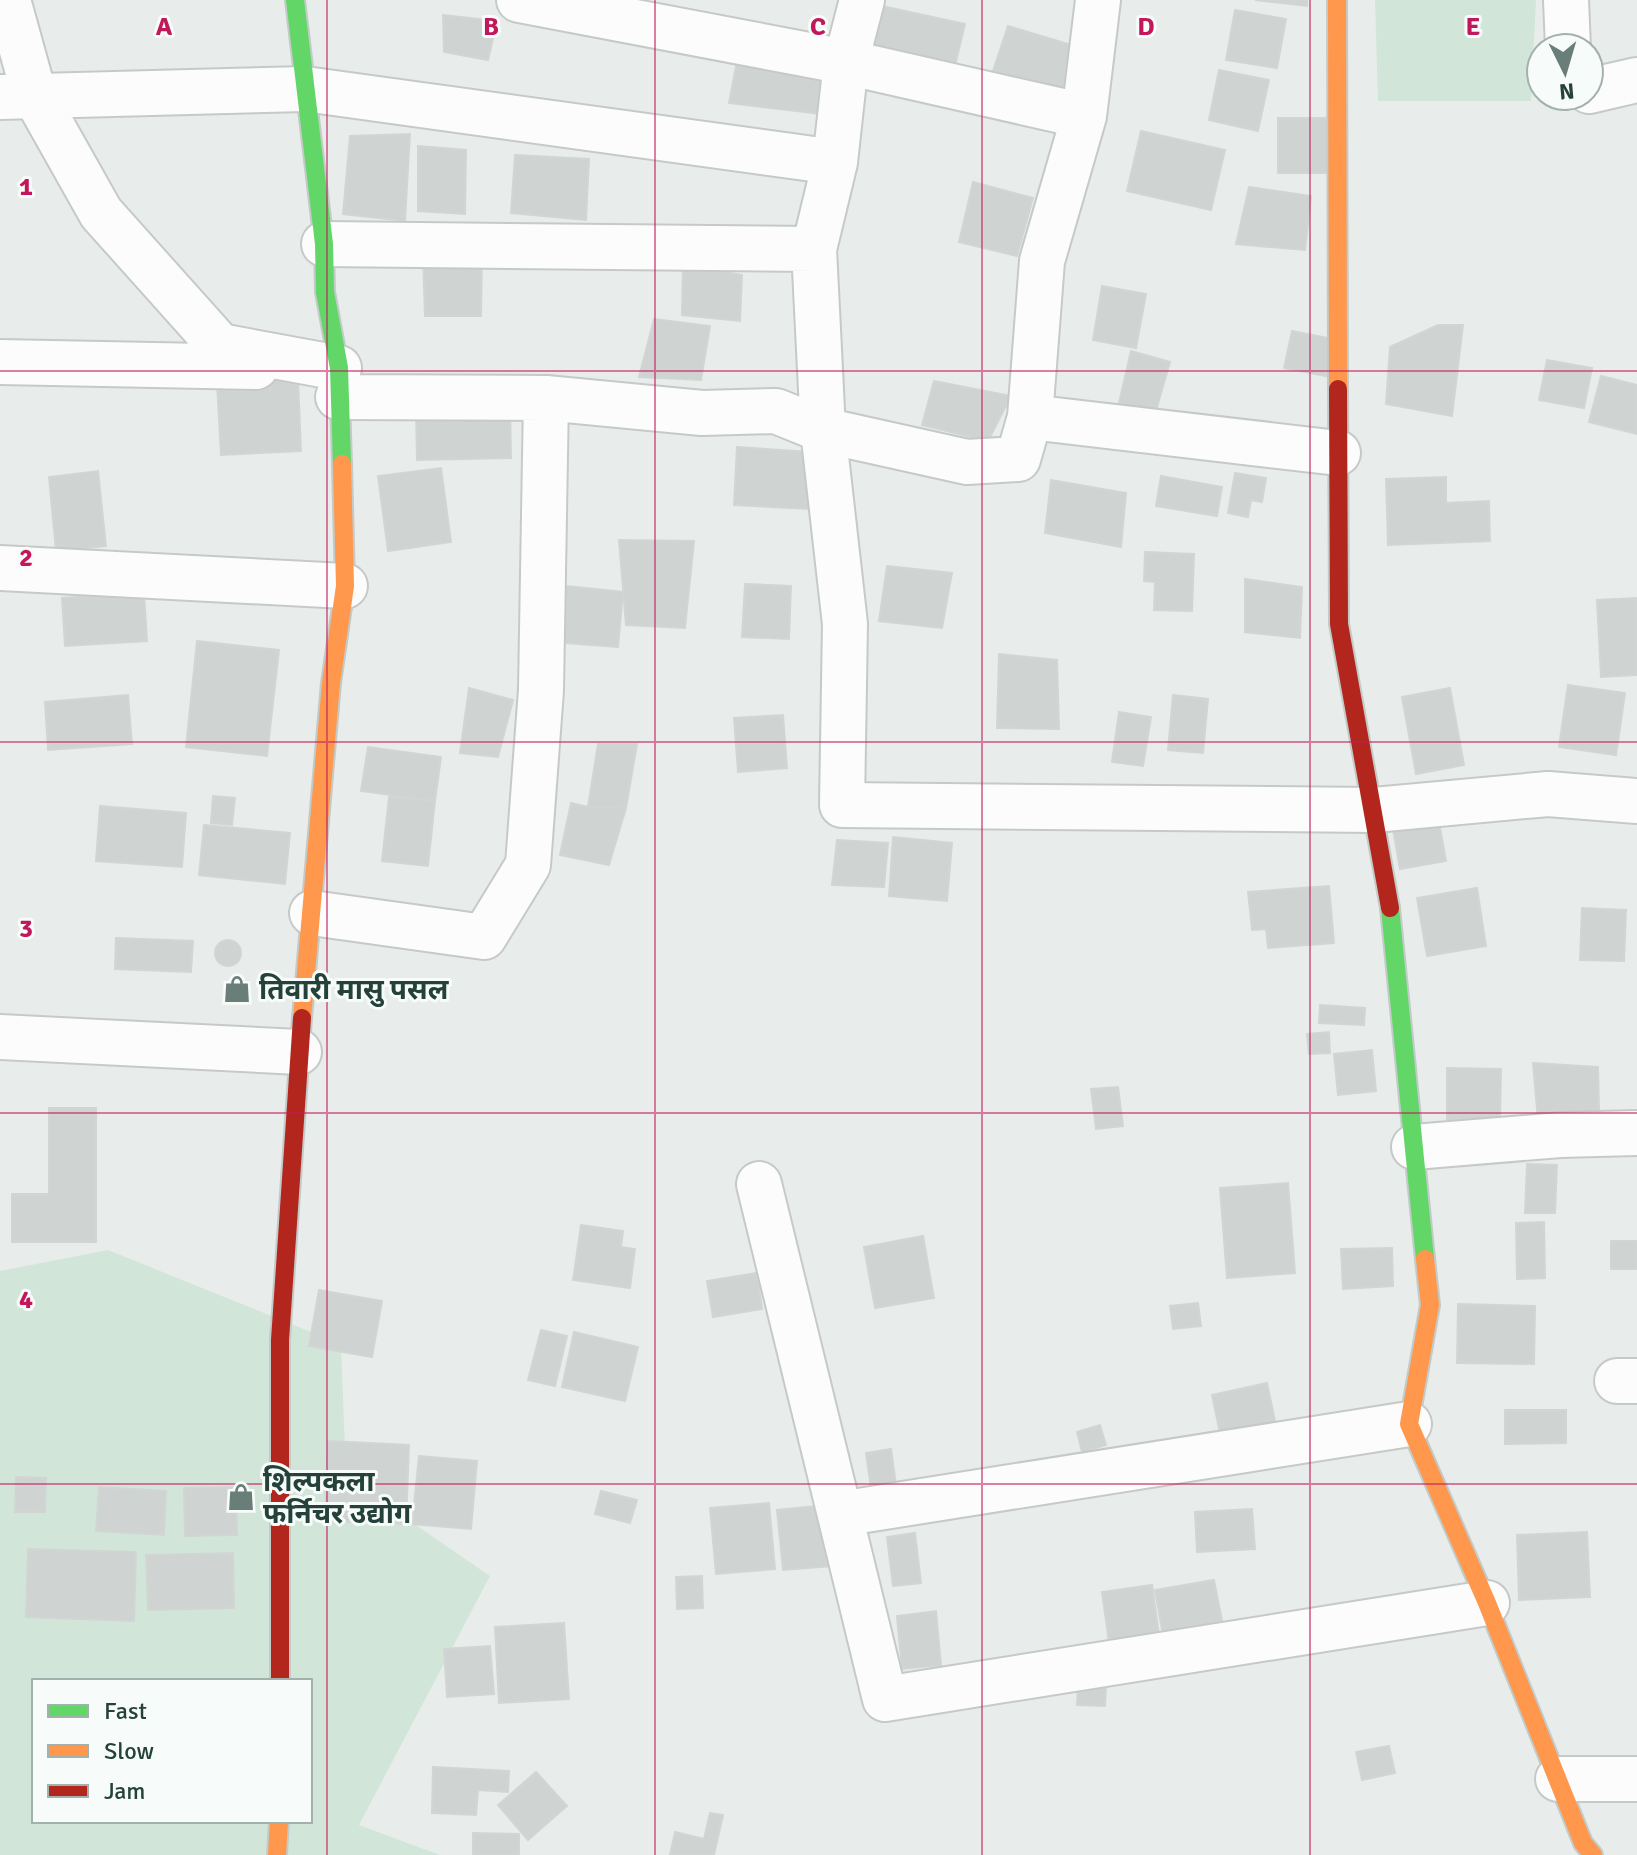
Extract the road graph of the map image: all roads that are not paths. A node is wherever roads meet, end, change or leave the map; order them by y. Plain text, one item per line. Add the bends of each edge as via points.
1 (8, 0) edge
2 (295, 0) edge
3 (519, 0) edge
4 (862, 0) edge
5 (1098, 0) edge
6 (1337, 0) edge
7 (1566, 0) edge
8 (1567, 32) edge
9 (846, 62) junction
10 (1637, 80) edge
11 (1605, 87) edge
12 (305, 89) junction
13 (17, 95) edge
14 (1084, 116) junction
15 (835, 162) junction
16 (324, 244) junction
17 (814, 249) junction
18 (0, 362) edge
19 (339, 383) junction
20 (546, 398) junction
21 (1030, 417) junction
22 (823, 430) junction
23 (1338, 453) junction
24 (0, 568) edge
25 (345, 586) junction
26 (1637, 801) edge
27 (1374, 810) junction
28 (312, 913) junction
29 (0, 1037) edge
30 (299, 1052) junction
31 (1637, 1133) edge
32 (1414, 1147) junction
33 (759, 1184) dead end
34 (1409, 1424) junction
35 (840, 1514) junction
36 (1487, 1603) junction
37 (280, 1679) edge
38 (1558, 1779) junction
39 (1637, 1779) edge
40 (279, 1823) edge
41 (277, 1855) edge
42 (1593, 1855) edge

1 - 13 street
2 - 12 street
3 - 9 street
4 - 9 street
5 - 14 street
6 - 23 street
7 - 8 street
9 - 14 street
9 - 15 street
10 - 11 street
12 - 13 street
12 - 15 street
12 - 16 street
13 - 19 street via 101,213 220,346
14 - 21 street via 1042,261
15 - 17 street
16 - 17 street
16 - 19 street via 325,292
17 - 22 street
18 - 19 street
19 - 20 street
19 - 25 street
20 - 22 street via 702,413 776,411
20 - 28 street via 541,690 528,865 484,937
21 - 22 street via 1018,459 967,462
21 - 23 street
22 - 27 street via 845,624 842,805
23 - 27 street via 1339,624
24 - 25 street
25 - 28 street via 331,683
26 - 27 street via 1548,794
27 - 32 street via 1389,897
28 - 30 street
29 - 30 street
30 - 37 street via 280,1340
31 - 32 street
32 - 34 street via 1430,1305
33 - 35 street
34 - 35 street
34 - 36 street
35 - 36 street via 885,1699
36 - 38 street
38 - 39 street
38 - 42 street via 1583,1843
40 - 41 street

